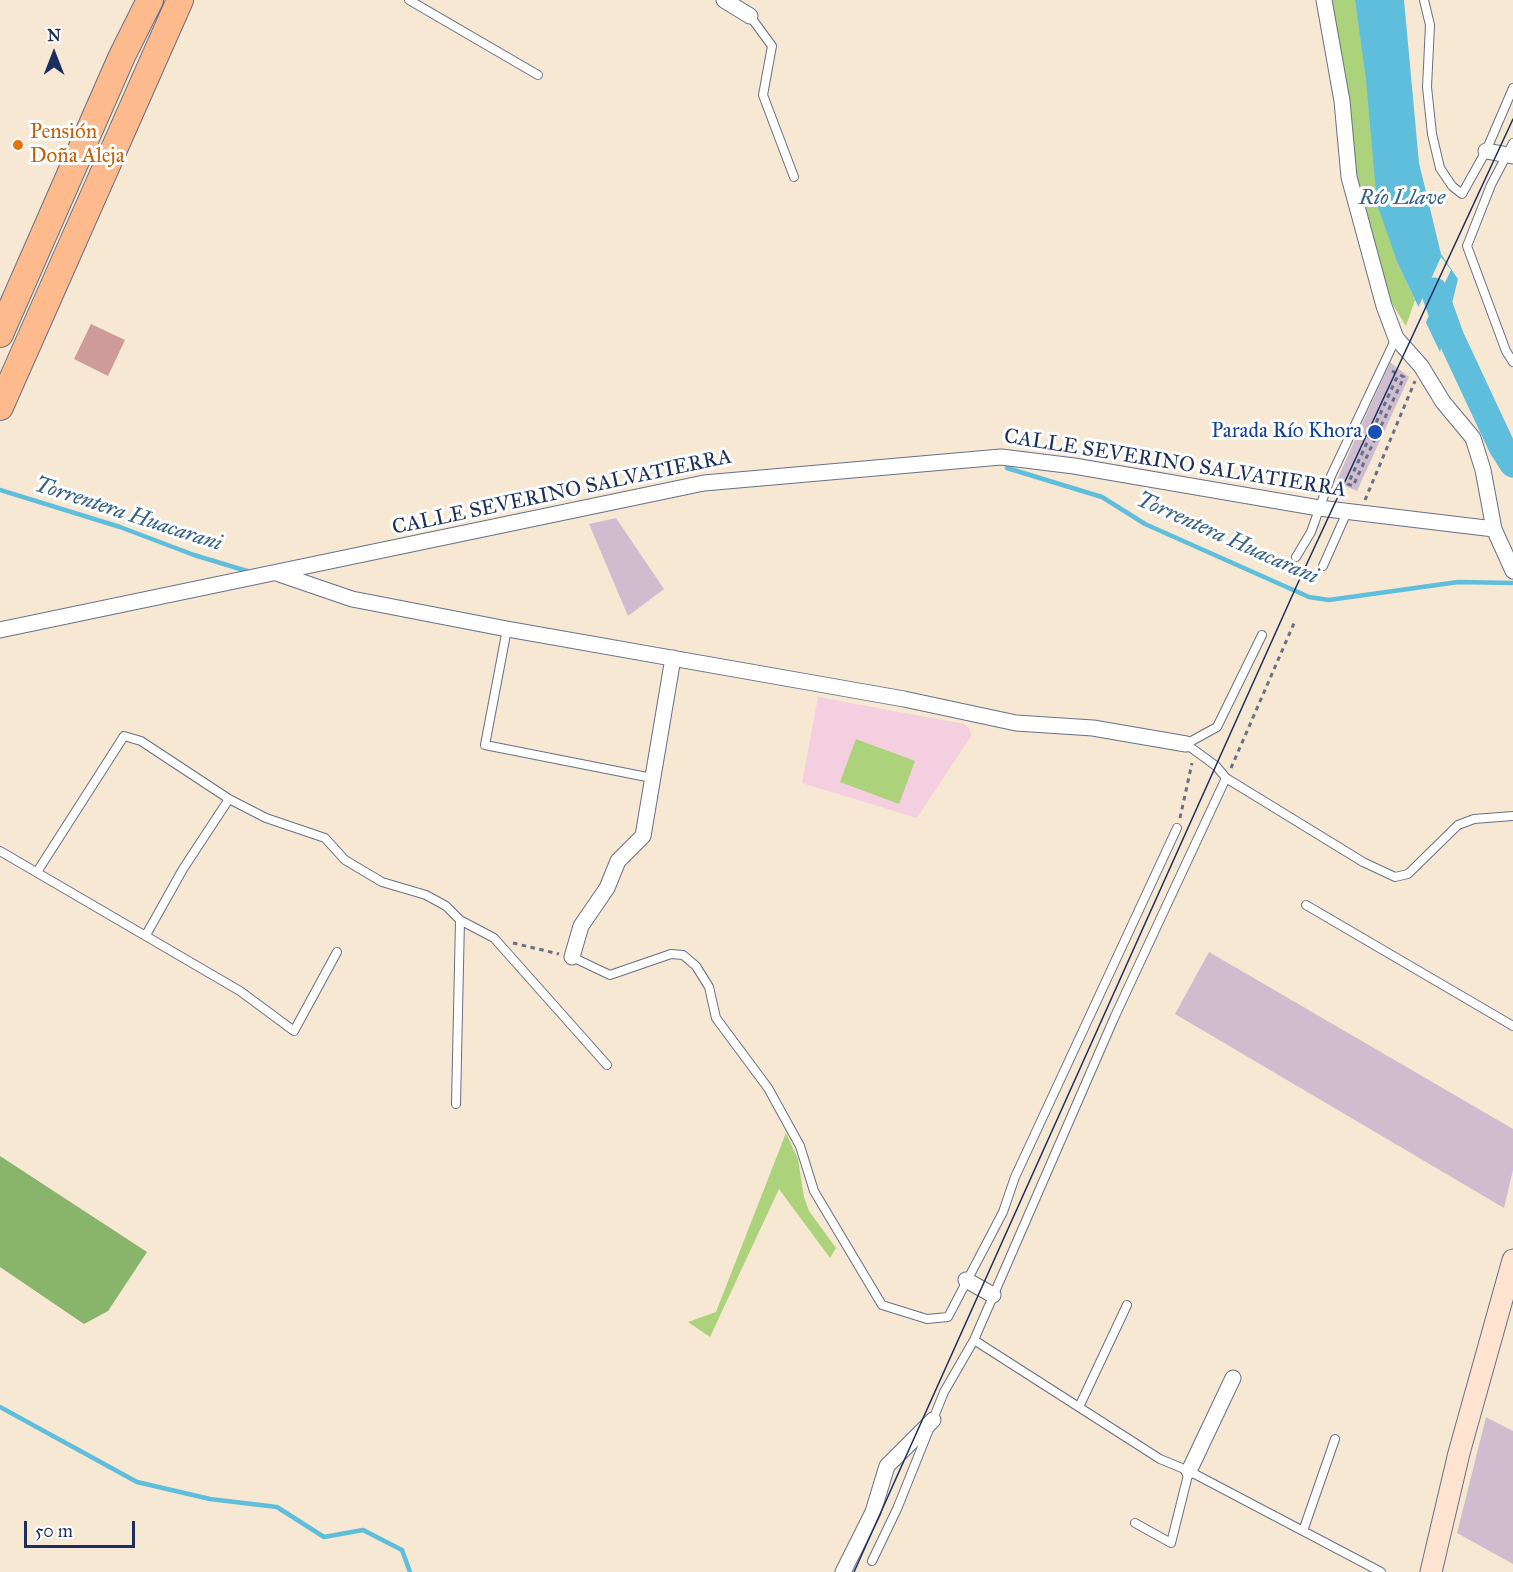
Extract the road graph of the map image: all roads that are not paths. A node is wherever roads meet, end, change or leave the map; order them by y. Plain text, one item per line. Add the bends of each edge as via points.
1 (150, 0) edge
2 (180, 0) edge
3 (409, 0) edge
4 (724, 0) edge
5 (1324, 0) edge
6 (1424, 0) edge
7 (750, 16) joint
8 (538, 75) dead end
9 (1513, 88) edge
10 (1486, 151) junction
11 (1511, 152) edge
12 (794, 177) dead end
13 (0, 334) edge
14 (1396, 338) junction
15 (1513, 362) edge
16 (0, 406) edge
17 (1319, 508) junction
18 (1353, 513) junction
19 (1494, 530) junction
20 (1296, 557) dead end
21 (1323, 566) dead end
22 (1513, 571) edge
23 (279, 574) junction
24 (507, 629) junction
25 (0, 630) edge
26 (1262, 635) dead end
27 (673, 658) junction
28 (1186, 744) junction
29 (652, 778) junction
30 (1226, 778) junction
31 (229, 799) junction
32 (1513, 816) edge
33 (1178, 828) road end
34 (0, 851) edge
35 (37, 872) junction
36 (1306, 904) dead end
37 (460, 920) junction
38 (146, 935) junction
39 (337, 952) dead end
40 (572, 957) joint
41 (1513, 1026) edge
42 (607, 1065) dead end
43 (456, 1104) dead end
44 (1513, 1260) edge
45 (966, 1280) junction
46 (993, 1295) junction
47 (1127, 1305) dead end
48 (974, 1340) junction
49 (1233, 1378) dead end
50 (1079, 1407) junction
51 (933, 1420) junction
52 (1335, 1439) dead end
53 (1189, 1471) junction
54 (1135, 1523) dead end
55 (1303, 1531) junction
56 (872, 1561) dead end
57 (843, 1572) edge
58 (1381, 1572) edge
59 (1431, 1572) edge

1 - 13 highway
2 - 16 highway
3 - 8 lane
4 - 7 street
5 - 14 street via 1342,101 1349,177 1383,306
6 - 10 lane via 1430,25 1427,87 1432,134 1440,168 1462,194
7 - 12 lane via 772,46 763,95
9 - 10 lane
10 - 11 street
11 - 15 lane via 1491,184 1467,246
14 - 17 lane
14 - 19 street via 1473,438
17 - 18 street, CALLE SEVERINO SALVATIERRA
17 - 20 lane
17 - 23 street, CALLE SEVERINO SALVATIERRA via 1001,457 720,480
18 - 19 street, CALLE SEVERINO SALVATIERRA
18 - 21 lane
19 - 22 street
23 - 24 street via 352,599
23 - 25 street, CALLE SEVERINO SALVATIERRA
24 - 27 street
24 - 29 lane via 485,745
26 - 28 lane via 1217,727
27 - 28 street via 1016,723 1093,728
27 - 29 street
28 - 30 lane
29 - 40 street via 643,836 618,861 607,888 581,926
30 - 32 lane via 1363,862 1395,877 1408,874 1458,825 1474,819
30 - 46 lane via 1114,1016
31 - 35 lane via 141,741 124,736
31 - 37 lane via 266,818 325,838 345,860 382,882 426,895
31 - 38 lane
33 - 45 lane via 1015,1177 1003,1212
34 - 35 lane
35 - 38 lane
36 - 41 lane
37 - 42 lane via 494,938
37 - 43 lane
38 - 39 lane via 240,991 294,1031
40 - 45 lane via 610,975 670,954 683,955 696,966 709,987 716,1018 773,1098 800,1146 814,1191 882,1305 927,1319 948,1317
44 - 59 main road via 1459,1452
45 - 46 street
46 - 48 lane
47 - 50 lane
48 - 50 lane
48 - 51 lane
49 - 53 street
50 - 53 lane via 1160,1459
51 - 56 lane
51 - 57 street via 887,1466 873,1512
52 - 55 lane
53 - 54 lane via 1171,1543
53 - 55 lane
55 - 58 lane

